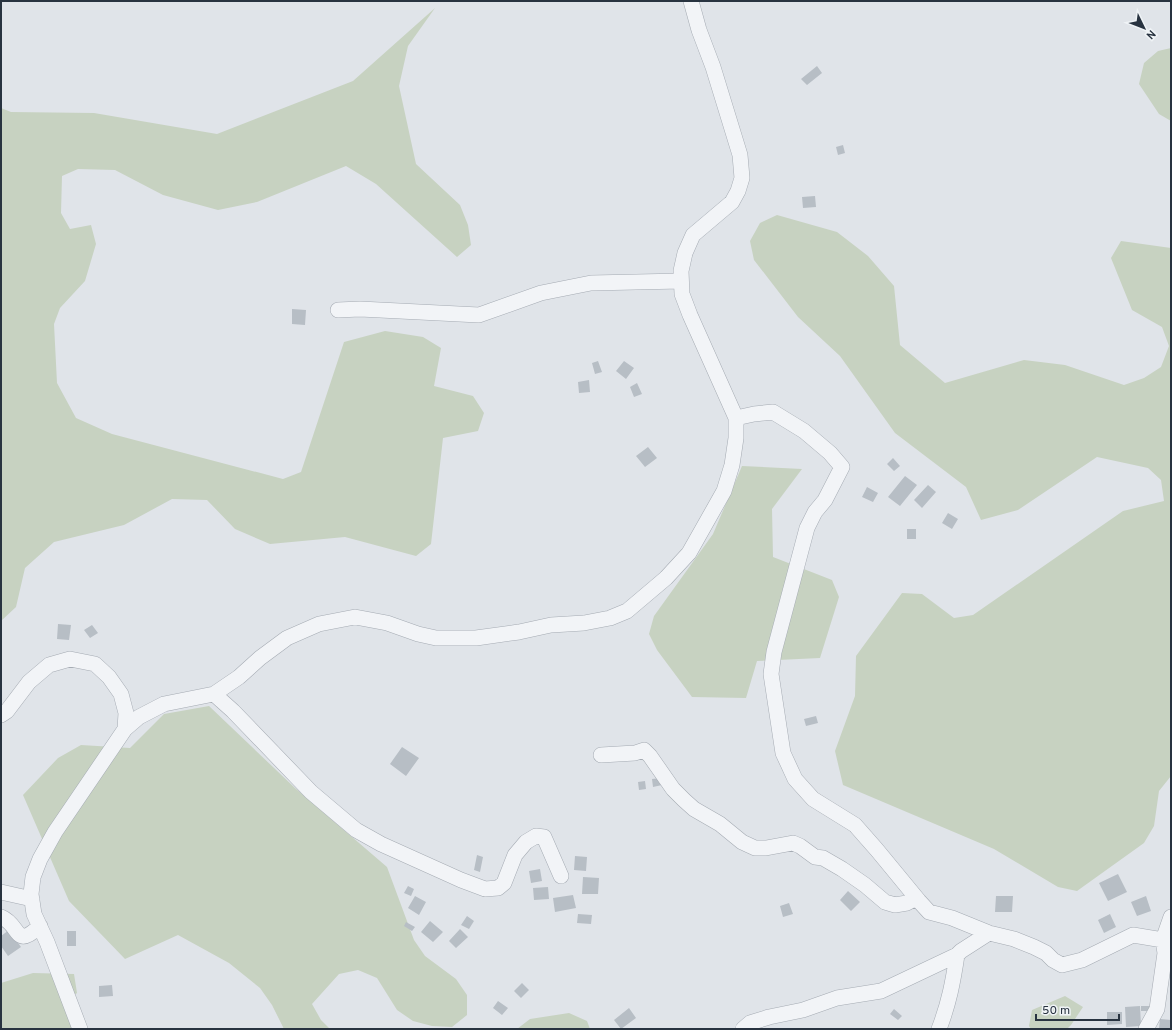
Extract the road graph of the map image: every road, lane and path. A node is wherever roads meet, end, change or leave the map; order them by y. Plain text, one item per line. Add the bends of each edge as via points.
1 (691, 1) edge
2 (681, 281) junction
3 (338, 310) dead end
4 (736, 418) junction
5 (214, 694) junction
6 (1, 716) edge
7 (126, 730) junction
8 (601, 755) dead end
9 (561, 876) dead end
10 (1, 892) edge
11 (916, 898) junction
12 (32, 899) junction
13 (1, 917) edge
14 (1171, 917) edge
15 (40, 926) junction
16 (989, 933) junction
17 (1163, 940) junction
18 (957, 955) junction
19 (80, 1029) edge
20 (743, 1029) edge
21 (939, 1029) edge
22 (1146, 1029) edge

1 - 2 street via 740,155 742,178 732,202 693,235 684,253 680,271
2 - 3 street via 591,283 541,293 480,316
2 - 4 street via 682,294 690,315
4 - 5 street via 732,464 724,492 706,526 689,553 666,578 627,611 610,618 584,623 551,625 476,638 436,638 387,623 356,617 319,624 287,638
4 - 11 street via 773,412 804,430 842,467 807,528 792,581 771,674 776,714 783,753 795,779 813,799 855,825
5 - 7 street via 164,704 139,717
5 - 9 street via 311,792 356,830 381,844 485,889 498,888 504,883 515,855 526,842 536,836 544,837
6 - 7 street via 29,682 49,665 70,659 95,664 108,677 121,694 126,713
7 - 12 street via 54,832 33,878
8 - 11 street via 624,755 644,750 684,800 742,842 755,848 793,843 814,857 823,858 842,869 885,902 895,905
10 - 12 street
11 - 16 street via 929,912
12 - 15 street via 34,914
13 - 15 street via 10,922 18,935 24,937
14 - 17 street
15 - 19 street
16 - 17 street via 1034,947 1062,965 1082,960 1133,935
16 - 18 street
17 - 22 street via 1165,953 1157,1009
18 - 20 street via 881,990 837,998 803,1010 769,1017 750,1023
18 - 21 street via 953,987

